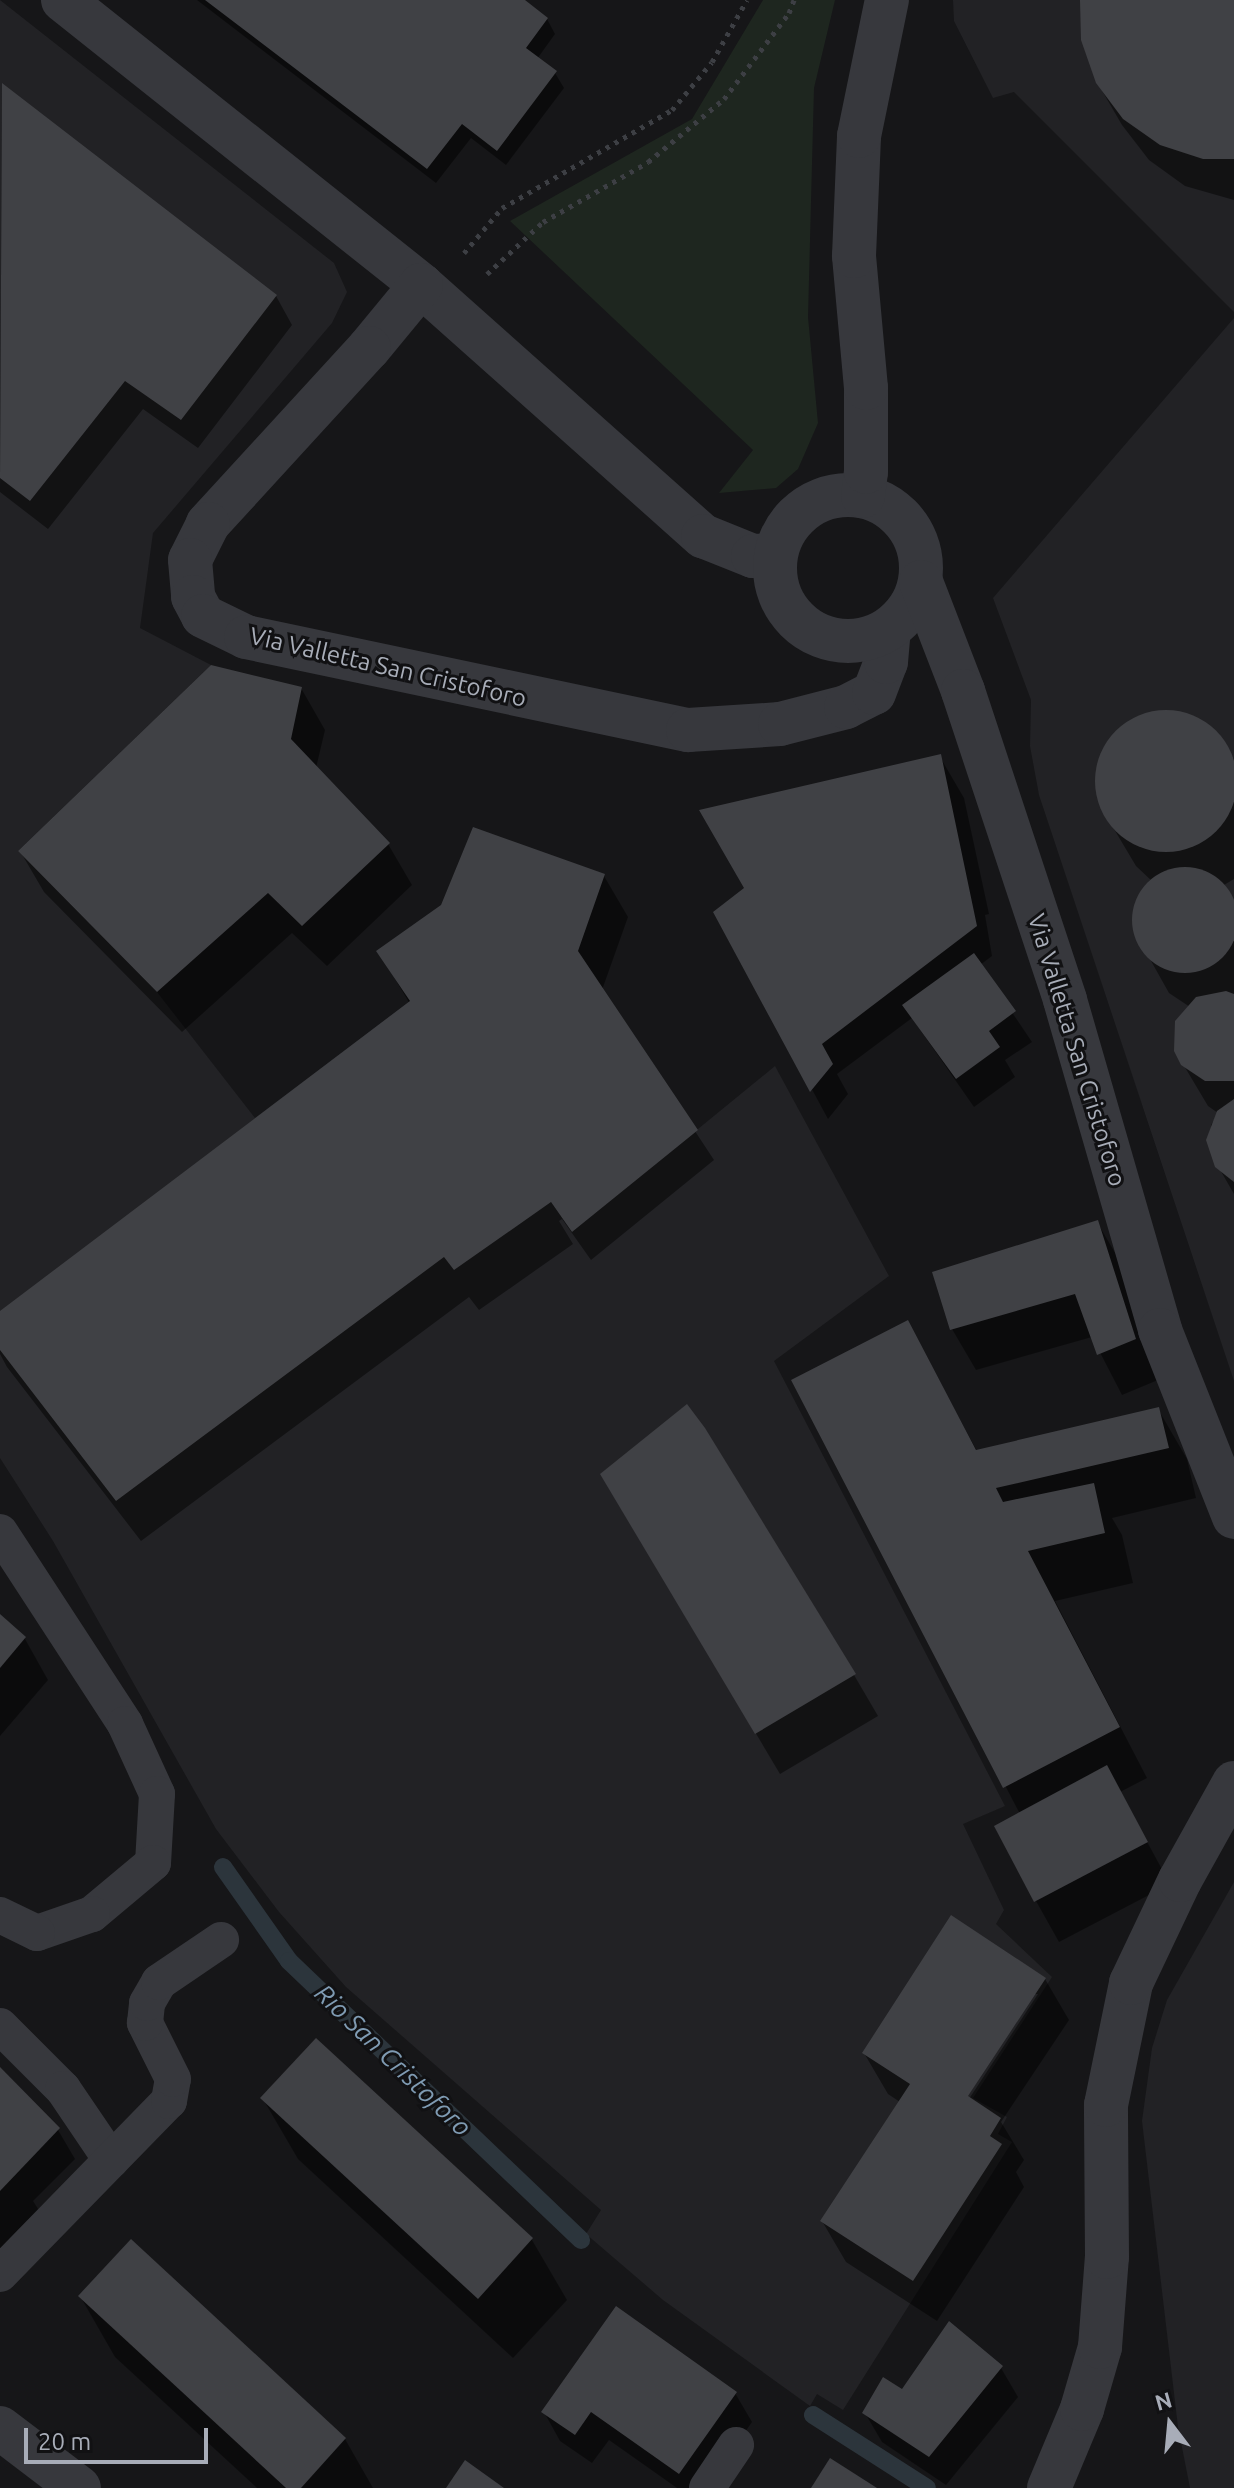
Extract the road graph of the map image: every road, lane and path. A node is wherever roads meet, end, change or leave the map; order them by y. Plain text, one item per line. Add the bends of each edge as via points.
1 (63, 0) edge
2 (747, 0) edge
3 (794, 0) edge
4 (888, 8) edge
5 (427, 290) junction
6 (863, 496) junction
7 (775, 555) junction
8 (921, 582) junction
9 (889, 630) junction
10 (1234, 1517) edge
11 (0, 1532) edge
12 (1234, 1783) edge
13 (0, 1915) edge
14 (221, 1940) dead end
15 (0, 2026) edge
16 (111, 2160) junction
17 (0, 2274) edge
18 (0, 2428) edge
19 (736, 2445) dead end
20 (1051, 2487) edge
21 (79, 2488) edge
22 (707, 2488) edge

1 - 5 street
2 - 5 path via 712,62 672,110 502,208
3 - 5 path via 724,99 659,153 543,222 469,292
4 - 6 street via 859,136 854,256 866,388
5 - 7 street via 703,536 753,556
5 - 9 street, Via Valletta San Cristoforo via 208,524 190,560 193,597 203,616 246,637 688,730 780,724 846,707 874,693 886,662
6 - 7 street via 817,501 797,515
6 - 8 street via 885,504 915,537 922,559
7 - 9 street via 775,580 783,603 818,636 841,642 866,640
8 - 9 street via 915,601
8 - 10 street, Via Valletta San Cristoforo via 963,691 1065,1000 1160,1330
11 - 13 lane via 125,1724 157,1794 153,1863 92,1914 37,1933
12 - 20 street via 1131,1983 1106,2105 1107,2257 1100,2347
14 - 16 lane via 159,1982 147,2003 145,2023 173,2079 169,2101
15 - 16 lane via 63,2089
16 - 17 lane
18 - 21 street
19 - 22 lane

